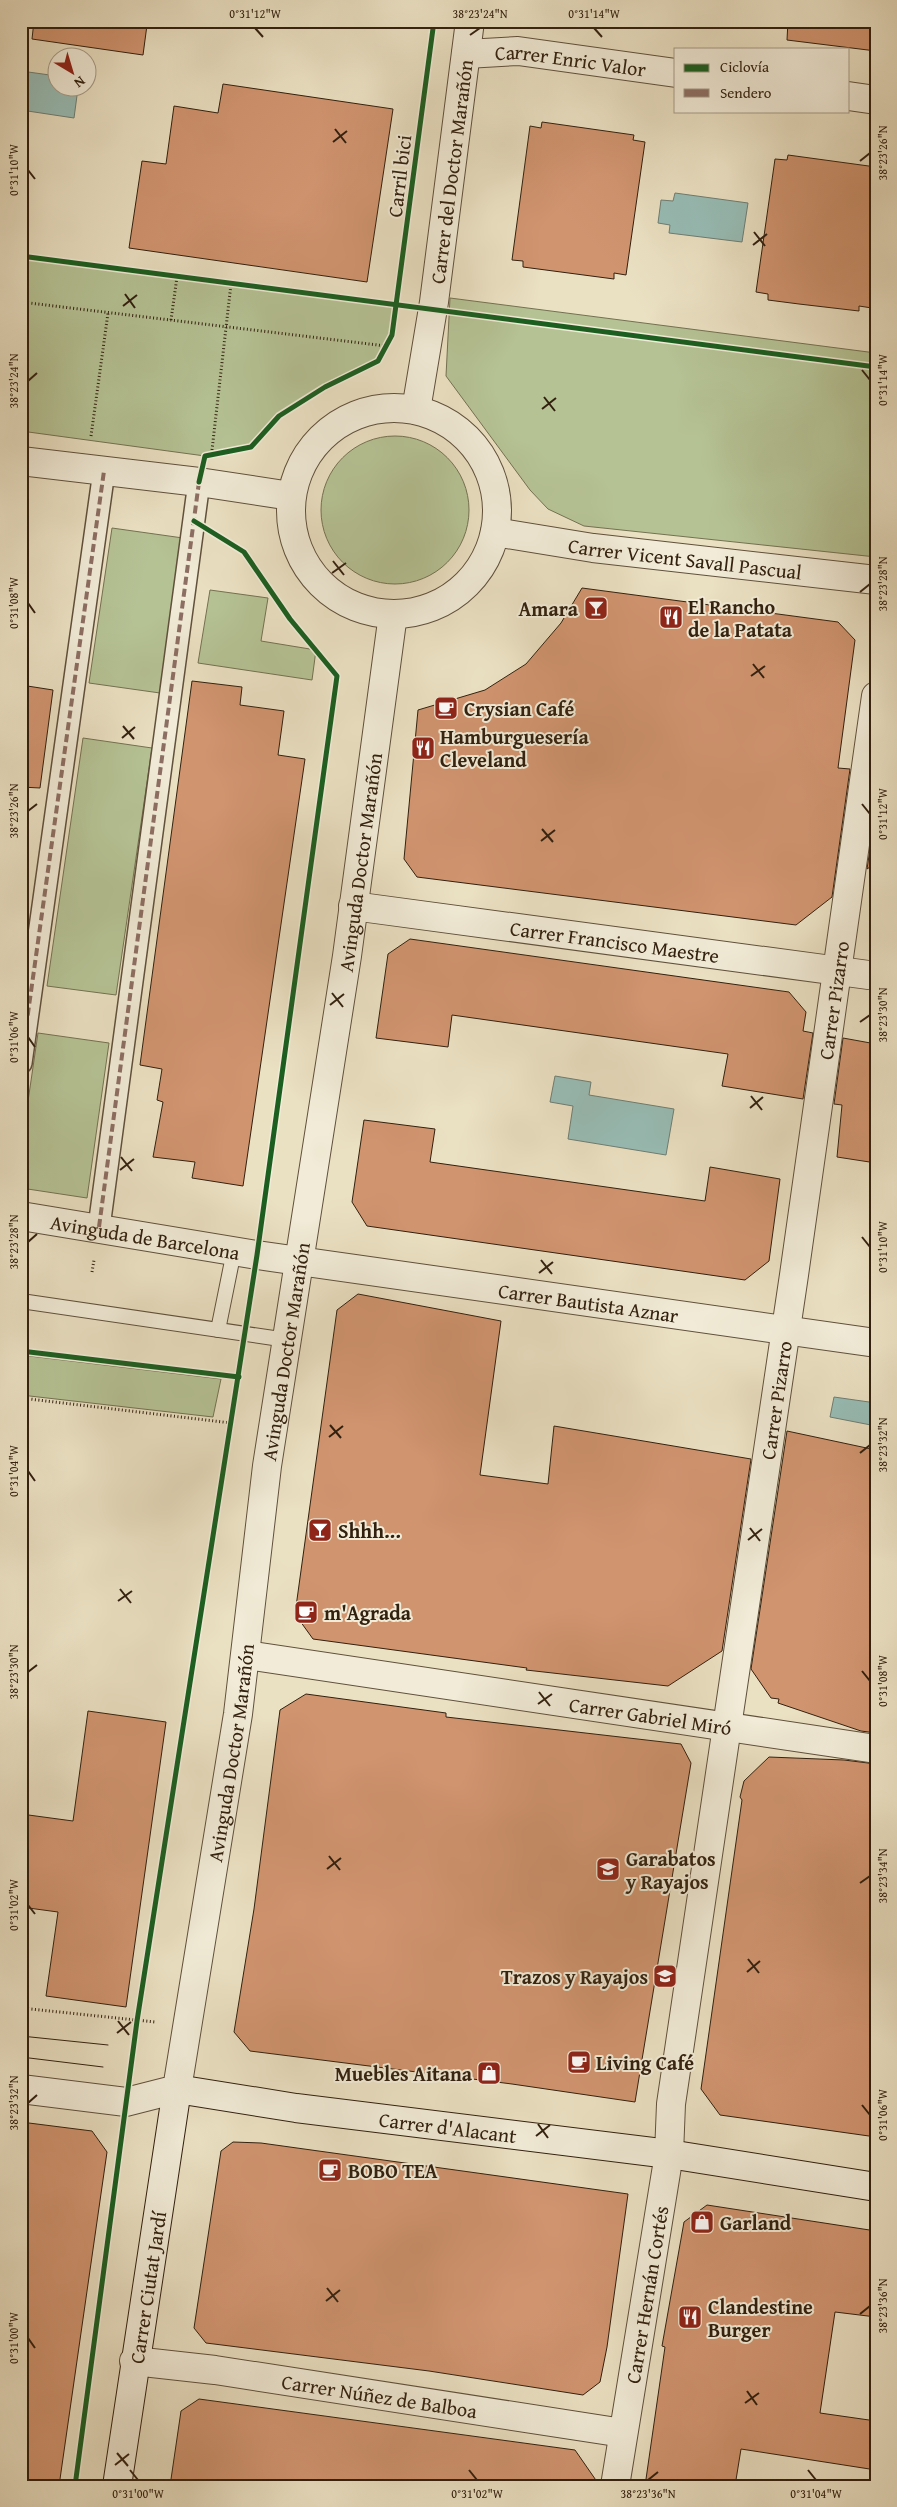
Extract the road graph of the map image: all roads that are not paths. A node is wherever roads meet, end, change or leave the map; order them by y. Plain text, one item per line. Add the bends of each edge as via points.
1 (470, 21) edge
2 (466, 54) junction
3 (674, 73) edge
4 (850, 96) edge
5 (876, 100) edge
6 (416, 410) junction
7 (21, 461) edge
8 (104, 471) junction
9 (199, 482) junction
10 (291, 496) junction
11 (495, 532) junction
12 (876, 580) edge
13 (393, 614) junction
14 (876, 696) edge
15 (354, 906) junction
16 (837, 971) junction
17 (876, 976) edge
18 (21, 1063) edge
19 (21, 1216) edge
20 (98, 1227) junction
21 (234, 1251) junction
22 (300, 1260) junction
23 (21, 1301) edge
24 (218, 1330) junction
25 (785, 1331) junction
26 (287, 1340) junction
27 (876, 1343) edge
28 (246, 1655) junction
29 (728, 1728) junction
30 (876, 1748) edge
31 (21, 2089) edge
32 (177, 2089) junction
33 (671, 2104) joint
34 (669, 2154) junction
35 (876, 2187) edge
36 (134, 2360) junction
37 (623, 2433) junction
38 (117, 2486) edge
39 (615, 2486) edge

1 - 2 street, Carrer del Doctor Marañón
2 - 3 street, Carrer Enric Valor via 518,51
2 - 6 street, Carrer del Doctor Marañón via 434,302
4 - 5 street
6 - 10 street via 380,408 350,417 309,451
6 - 11 street via 442,418 472,442 493,478
7 - 8 street
8 - 9 street
8 - 18 street
9 - 10 street
9 - 20 street
10 - 13 street via 292,531 307,568 335,596 360,609
11 - 12 street, Carrer Vicent Savall Pascual via 594,548
11 - 13 street via 477,572 456,594 420,611
13 - 15 street, Avinguda Doctor Marañón
14 - 16 street, Carrer Pizarro
15 - 16 street, Carrer Francisco Maestre
15 - 22 street, Avinguda Doctor Marañón
16 - 17 street, Carrer Francisco Maestre
16 - 25 street, Carrer Pizarro
19 - 20 street, Avinguda de Barcelona
20 - 21 street, Avinguda de Barcelona
21 - 22 street, Avinguda de Barcelona
21 - 24 lane
22 - 25 street, Carrer Bautista Aznar
22 - 26 street, Avinguda Doctor Marañón
23 - 24 lane
24 - 26 lane
25 - 27 street, Carrer Bautista Aznar
25 - 29 street, Carrer Pizarro
26 - 28 street, Avinguda Doctor Marañón via 267,1466
28 - 29 street, Carrer Gabriel Miró
28 - 32 street, Avinguda Doctor Marañón
29 - 30 street, Carrer Gabriel Miró
29 - 33 street, Carrer Pizarro
31 - 32 street, Carrer d'Alacant via 126,2102
32 - 34 street, Carrer d'Alacant via 296,2108
32 - 36 street, Carrer Ciutat Jardí
33 - 34 street, Carrer Hernán Cortés
34 - 35 street, Carrer d'Alacant
34 - 37 street, Carrer Hernán Cortés
36 - 37 street, Carrer Núñez de Balboa
36 - 38 street, Carrer Ciutat Jardí
37 - 39 street, Carrer Hernán Cortés

